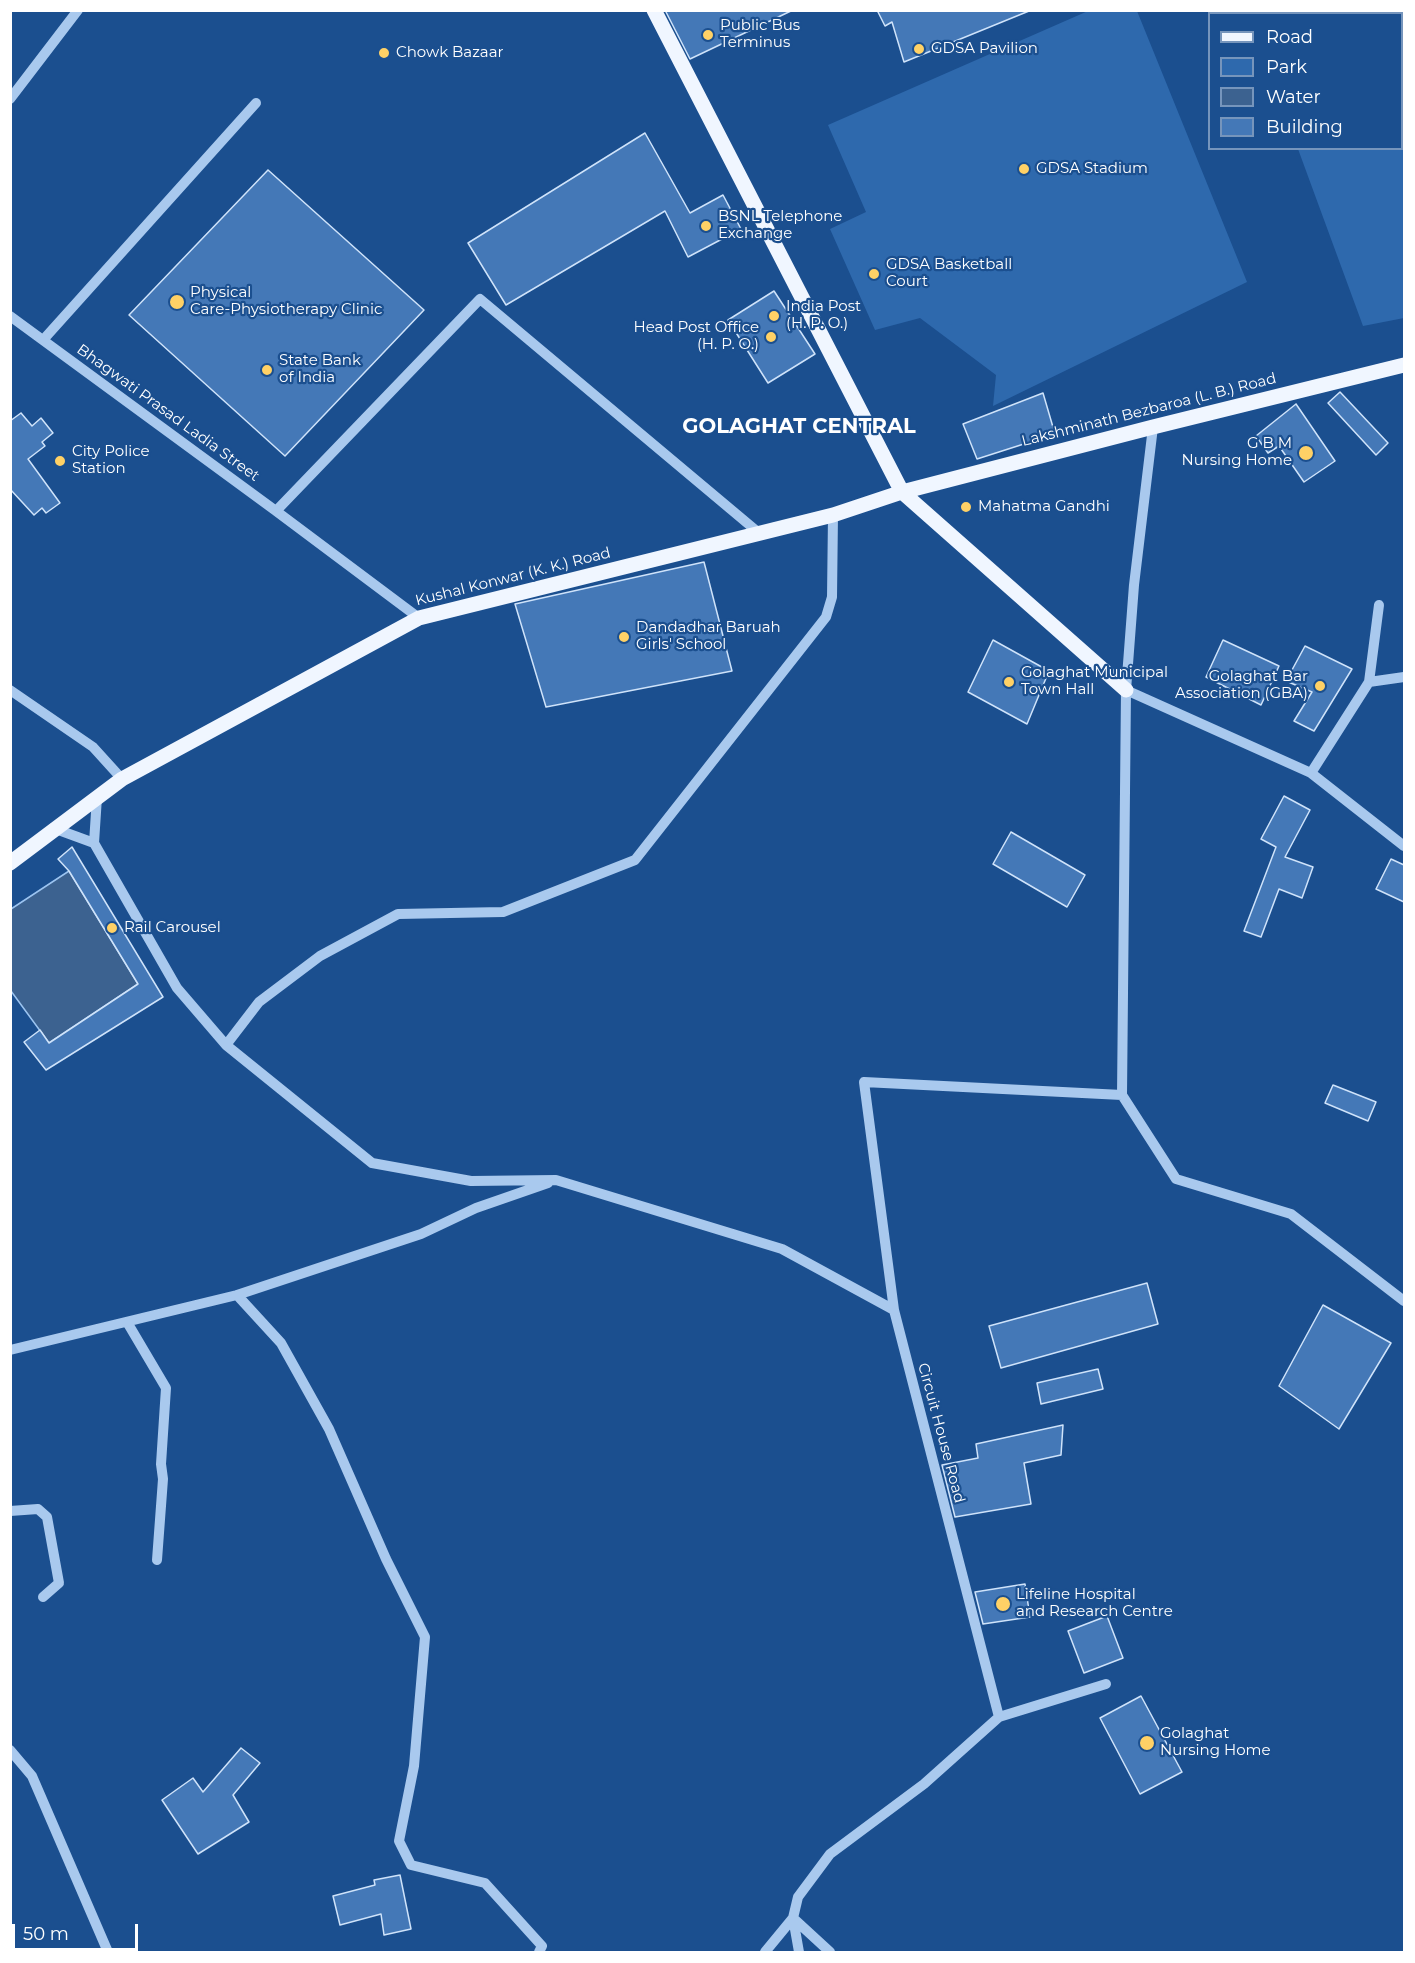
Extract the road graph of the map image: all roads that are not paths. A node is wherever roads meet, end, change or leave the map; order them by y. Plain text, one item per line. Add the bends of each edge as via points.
1 (78, 10) edge
2 (654, 10) edge
3 (10, 99) edge
4 (256, 103) dead end
5 (10, 316) edge
6 (43, 340) junction
7 (1404, 365) edge
8 (1153, 427) junction
9 (902, 492) junction
10 (276, 511) junction
11 (833, 514) junction
12 (759, 533) junction
13 (1379, 605) dead end
14 (419, 618) junction
15 (1404, 677) edge
16 (1369, 682) junction
17 (10, 690) edge
18 (1126, 690) junction
19 (1311, 773) junction
20 (122, 778) junction
21 (97, 797) junction
22 (53, 828) junction
23 (94, 843) junction
24 (1404, 846) edge
25 (10, 863) edge
26 (226, 1045) junction
27 (1122, 1095) junction
28 (556, 1180) junction
29 (237, 1295) junction
30 (1404, 1301) edge
31 (894, 1310) junction
32 (127, 1322) junction
33 (10, 1350) edge
34 (10, 1511) edge
35 (157, 1560) dead end
36 (43, 1597) dead end
37 (1106, 1684) dead end
38 (999, 1717) junction
39 (10, 1750) edge
40 (793, 1918) junction
41 (108, 1953) edge
42 (539, 1953) edge
43 (765, 1953) edge
44 (799, 1953) edge
45 (830, 1953) edge

1 - 3 street
2 - 9 main road
4 - 6 street
5 - 6 street, Bhagwati Prasad Ladia Street
6 - 10 street, Bhagwati Prasad Ladia Street
7 - 8 main road, Lakshminath Bezbaroa (L. B.) Road
8 - 9 main road, Lakshminath Bezbaroa (L. B.) Road
8 - 18 street
9 - 11 main road, Kushal Konwar (K. K.) Road
9 - 18 main road
10 - 12 street via 480,299
10 - 14 street, Bhagwati Prasad Ladia Street
11 - 12 main road, Kushal Konwar (K. K.) Road
11 - 26 street via 832,597 826,616 635,860 504,912 398,914 320,956 259,1002
12 - 14 main road, Kushal Konwar (K. K.) Road
13 - 16 street
14 - 20 main road, Kushal Konwar (K. K.) Road
15 - 16 street
16 - 19 street
17 - 20 street via 93,747
18 - 19 street
18 - 27 street
19 - 24 street
20 - 21 main road, Kushal Konwar (K. K.) Road
21 - 22 main road, Kushal Konwar (K. K.) Road
21 - 23 street
22 - 23 street
22 - 25 main road, Kushal Konwar (K. K.) Road
23 - 26 street via 177,988
26 - 28 street via 372,1163 471,1181
27 - 30 street via 1176,1179 1291,1214
27 - 31 street, Circuit House Road via 864,1082
28 - 29 street via 476,1208 421,1234
28 - 31 street via 782,1249
29 - 32 street
29 - 42 street via 281,1343 324,1419 425,1637 414,1766 399,1841 411,1865 485,1883 542,1946
31 - 38 street, Circuit House Road
32 - 33 street
32 - 35 street via 166,1388
34 - 36 street via 38,1509 47,1517 59,1583
37 - 38 street
38 - 40 street via 924,1785 830,1854 798,1897
39 - 41 street via 32,1776
40 - 43 street
40 - 44 street
40 - 45 street

